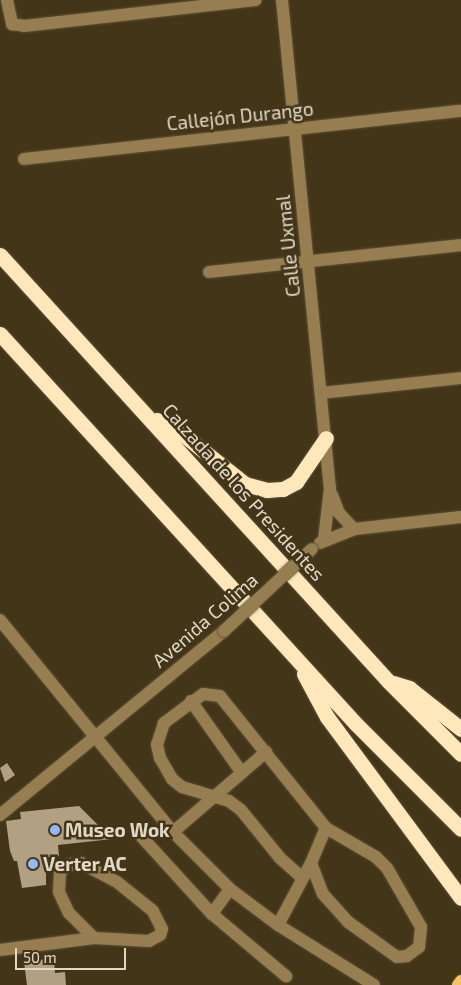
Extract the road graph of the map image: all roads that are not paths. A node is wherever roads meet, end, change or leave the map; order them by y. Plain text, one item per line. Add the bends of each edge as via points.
1 (7, 0) edge
2 (256, 0) edge
3 (282, 0) edge
4 (461, 111) edge
5 (296, 129) junction
6 (24, 159) dead end
7 (461, 245) edge
8 (0, 255) edge
9 (308, 262) junction
10 (208, 272) dead end
11 (0, 334) edge
12 (0, 352) edge
13 (24, 360) junction
14 (461, 378) edge
15 (321, 393) junction
16 (146, 413) junction
17 (326, 438) junction
18 (330, 488) junction
19 (461, 517) edge
20 (354, 529) junction
21 (324, 540) junction
22 (0, 620) edge
23 (293, 653) junction
24 (388, 681) junction
25 (191, 701) junction
26 (461, 729) edge
27 (96, 737) junction
28 (266, 752) junction
29 (461, 754) edge
30 (242, 773) junction
31 (215, 796) junction
32 (0, 814) edge
33 (326, 828) junction
34 (461, 829) edge
35 (173, 832) junction
36 (140, 835) dead end
37 (311, 863) junction
38 (302, 878) junction
39 (230, 889) junction
40 (461, 898) edge
41 (212, 914) junction
42 (278, 925) junction
43 (94, 938) junction
44 (0, 950) edge
45 (286, 976) dead end
46 (461, 981) edge
47 (374, 985) edge
48 (458, 985) edge

1 - 2 street via 12,24 24,26
3 - 5 street, Calle Uxmal
4 - 5 street, Callejón Durango
5 - 6 street, Callejón Durango
5 - 9 street, Calle Uxmal
7 - 9 street
8 - 16 highway, Calzada de los Presidentes
9 - 10 street
9 - 15 street, Calle Uxmal
11 - 13 highway
12 - 13 highway
13 - 23 highway
14 - 15 street
15 - 17 street, Calle Uxmal
16 - 17 highway via 181,433 245,484 267,490 283,489 296,482
16 - 24 highway, Calzada de los Presidentes
17 - 18 street, Calle Uxmal
18 - 20 street, Calle Uxmal via 339,513
18 - 21 street, Calle Uxmal
19 - 20 street, Avenida Colima
20 - 21 street, Avenida Colima
21 - 27 street, Avenida Colima, bridge via 224,631
22 - 27 street
23 - 34 highway via 356,724
23 - 40 highway via 327,717
24 - 26 highway via 409,688
24 - 29 highway, Calzada de los Presidentes
25 - 28 street via 203,694 220,696
25 - 30 street
25 - 31 street via 164,723 157,745 160,758 172,779 182,787
27 - 32 street, Avenida Colima
27 - 35 street
28 - 30 street
28 - 33 street
30 - 31 street
31 - 35 street
31 - 38 street via 241,810 280,858
33 - 37 street
33 - 37 street via 376,857 387,868 421,927 419,947 407,956 397,957 348,922 323,894
35 - 39 street
36 - 41 street
37 - 38 street
38 - 42 street
39 - 41 street
39 - 42 street
41 - 45 street
42 - 47 street
43 - 43 street via 149,942 160,935 162,929 153,911 117,882 81,863 68,865 60,872 57,882 62,902
43 - 44 street
46 - 48 main road

